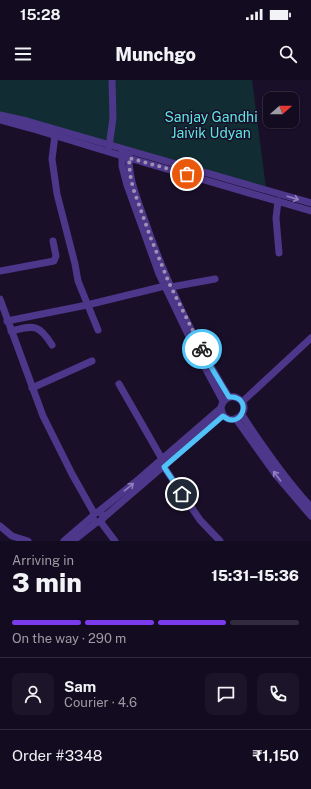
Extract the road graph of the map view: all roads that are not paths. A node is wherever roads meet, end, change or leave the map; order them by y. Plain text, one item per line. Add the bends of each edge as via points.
1 (112, 80) edge
2 (0, 115) edge
3 (0, 120) edge
4 (55, 135) junction
5 (109, 148) junction
6 (122, 152) junction
7 (129, 154) junction
8 (278, 201) junction
9 (311, 204) edge
10 (311, 211) edge
11 (53, 241) dead end
12 (280, 253) dead end
13 (0, 271) edge
14 (215, 279) dead end
15 (168, 286) junction
16 (0, 299) edge
17 (87, 304) junction
18 (7, 321) junction
19 (98, 330) dead end
20 (11, 331) junction
21 (311, 338) edge
22 (52, 345) dead end
23 (92, 362) dead end
24 (119, 384) dead end
25 (32, 388) junction
26 (224, 402) junction
27 (242, 402) junction
28 (223, 416) junction
29 (239, 417) junction
30 (162, 459) junction
31 (164, 467) junction
32 (311, 507) edge
33 (311, 516) edge
34 (97, 517) junction
35 (0, 526) edge
36 (28, 541) edge
37 (64, 541) edge
38 (73, 541) edge
39 (115, 541) edge
40 (220, 541) edge

1 - 5 street via 114,118
2 - 5 street via 27,121
3 - 4 street
4 - 5 street
4 - 17 street via 52,159 57,194 76,264 78,281
5 - 6 street
6 - 7 street
6 - 15 street via 122,166 129,191
7 - 8 street
7 -> 9 street
7 - 15 street via 133,188
8 - 10 street
8 - 12 street via 276,218
11 - 13 street via 56,256 54,261
14 - 15 street
15 - 17 street
15 - 26 street via 211,367
16 - 18 street
17 - 18 street
17 - 19 street
18 - 20 street
20 - 22 street via 28,327 38,328
20 - 25 street
21 - 27 street
23 - 25 street
24 - 30 street
25 - 34 street via 72,474
26 - 27 street via 236,397
26 - 28 street
26 - 30 street
27 - 29 street via 244,408
28 - 29 street via 229,419
28 - 31 street
29 - 32 street
33 -> 29 street via 276,476
34 -> 30 street
31 - 34 street
31 - 40 street via 200,520
34 - 37 street
34 - 38 street
34 - 39 street
35 - 36 street via 12,536

